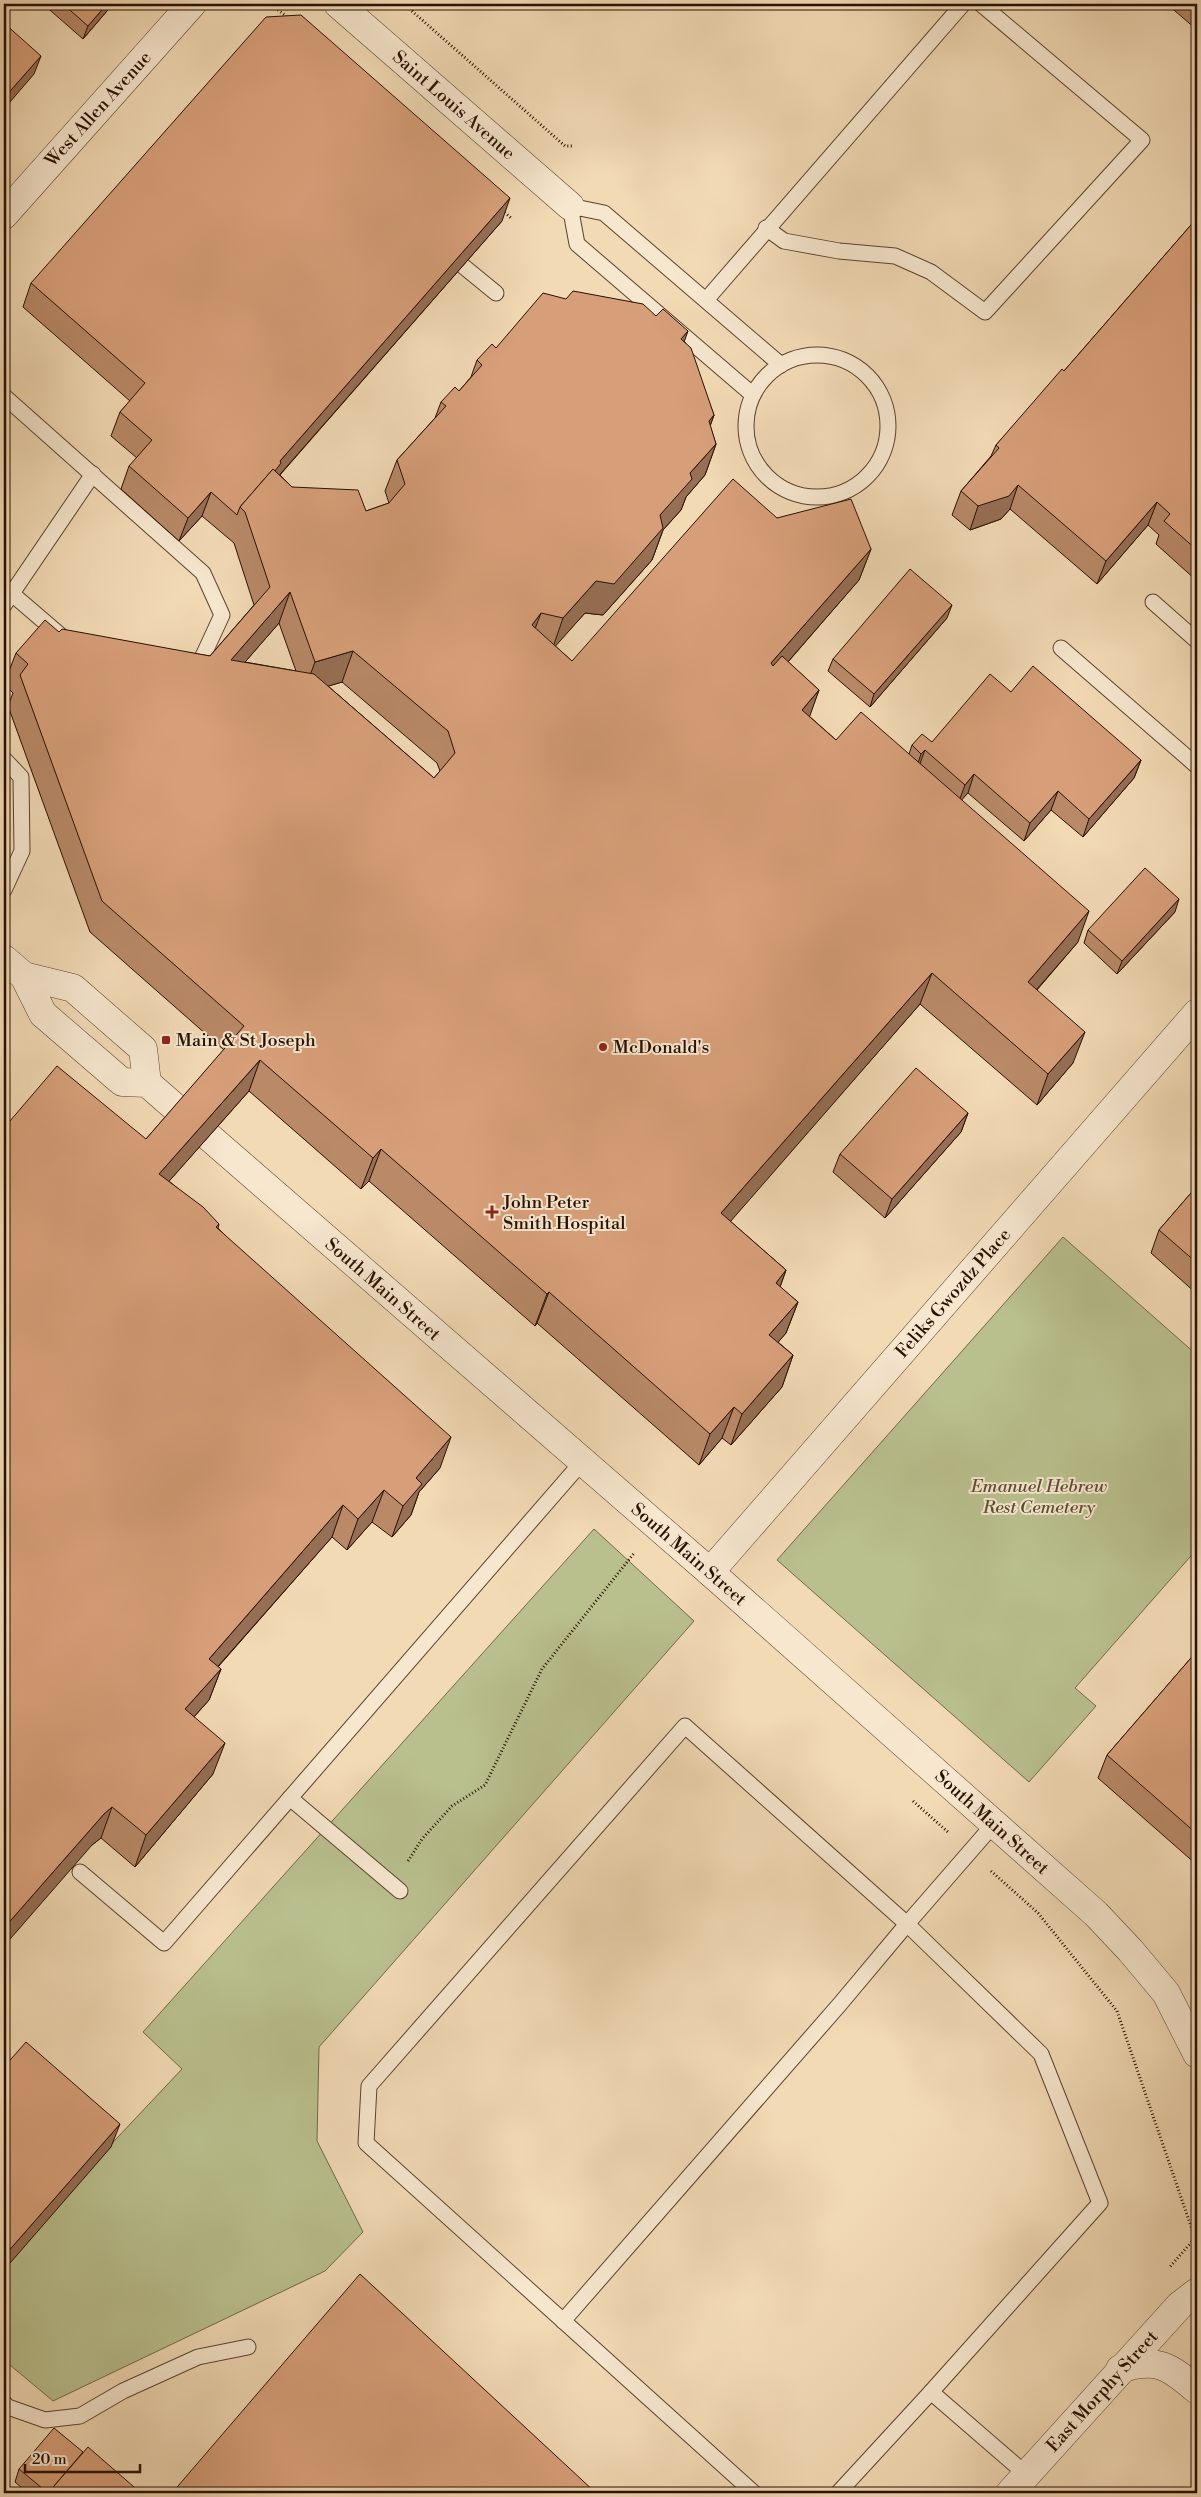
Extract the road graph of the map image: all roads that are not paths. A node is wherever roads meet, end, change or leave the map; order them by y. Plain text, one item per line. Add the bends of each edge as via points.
1 (192, 4) edge
2 (338, 4) edge
3 (963, 4) edge
4 (981, 4) edge
5 (570, 206) junction
6 (4, 215) edge
7 (766, 228) junction
8 (464, 266) edge
9 (496, 293) dead end
10 (706, 300) junction
11 (781, 365) junction
12 (753, 395) junction
13 (4, 396) edge
14 (93, 474) junction
15 (6, 596) edge
16 (1153, 602) dead end
17 (71, 641) edge
18 (1197, 641) edge
19 (1061, 648) dead end
20 (178, 670) edge
21 (4, 759) edge
22 (1197, 766) edge
23 (4, 890) edge
24 (4, 959) edge
25 (24, 976) junction
26 (1197, 1013) edge
27 (147, 1083) junction
28 (582, 1462) junction
29 (710, 1572) junction
30 (290, 1798) junction
31 (994, 1824) junction
32 (80, 1872) edge
33 (400, 1891) road end
34 (907, 1924) junction
35 (1196, 2049) edge
36 (1197, 2292) edge
37 (563, 2321) junction
38 (248, 2346) dead end
39 (1120, 2369) junction
40 (1197, 2390) edge
41 (931, 2392) junction
42 (6, 2405) edge
43 (1018, 2484) edge
44 (754, 2493) edge
45 (838, 2493) edge

1 - 6 street, West Allen Avenue
2 - 5 street, Saint Louis Avenue
3 - 7 lane
4 - 7 lane via 1142,140 985,312 930,272 895,256 839,251 784,241
5 - 10 lane via 604,212
5 - 12 lane via 577,244
7 - 10 lane
8 - 9 lane
10 - 11 lane
11 - 12 lane via 770,373
11 - 12 lane via 799,357 818,354 855,365 870,377 888,412 889,431 885,450 870,474 846,492 828,497 808,497 773,482 750,452 746,433 747,413
13 - 14 lane
14 - 15 lane
14 - 20 lane via 203,573 222,615 197,669
15 - 17 lane
16 - 18 lane
19 - 22 lane
21 - 23 lane via 21,777 22,851
24 - 25 street
25 - 27 street via 43,1014 122,1082
25 - 27 street via 73,988 143,1049
26 - 29 street, Feliks Gwozdz Place
27 - 28 street, South Main Street
28 - 29 street, South Main Street
28 - 30 lane
29 - 31 street, South Main Street
30 - 32 lane via 164,1943
30 - 33 lane
31 - 34 lane
31 - 35 street, South Main Street via 1096,1914 1130,1950 1166,1993
34 - 37 lane
34 - 37 lane via 685,1726 369,2086 366,2143
34 - 41 lane via 1041,2054 1100,2203
36 - 39 street, East Morphy Street via 1180,2305
37 - 44 lane
38 - 42 lane via 198,2357 123,2391 80,2416 45,2420
39 - 40 street via 1139,2363 1161,2364
39 - 43 street, East Morphy Street
41 - 43 lane
41 - 45 lane

